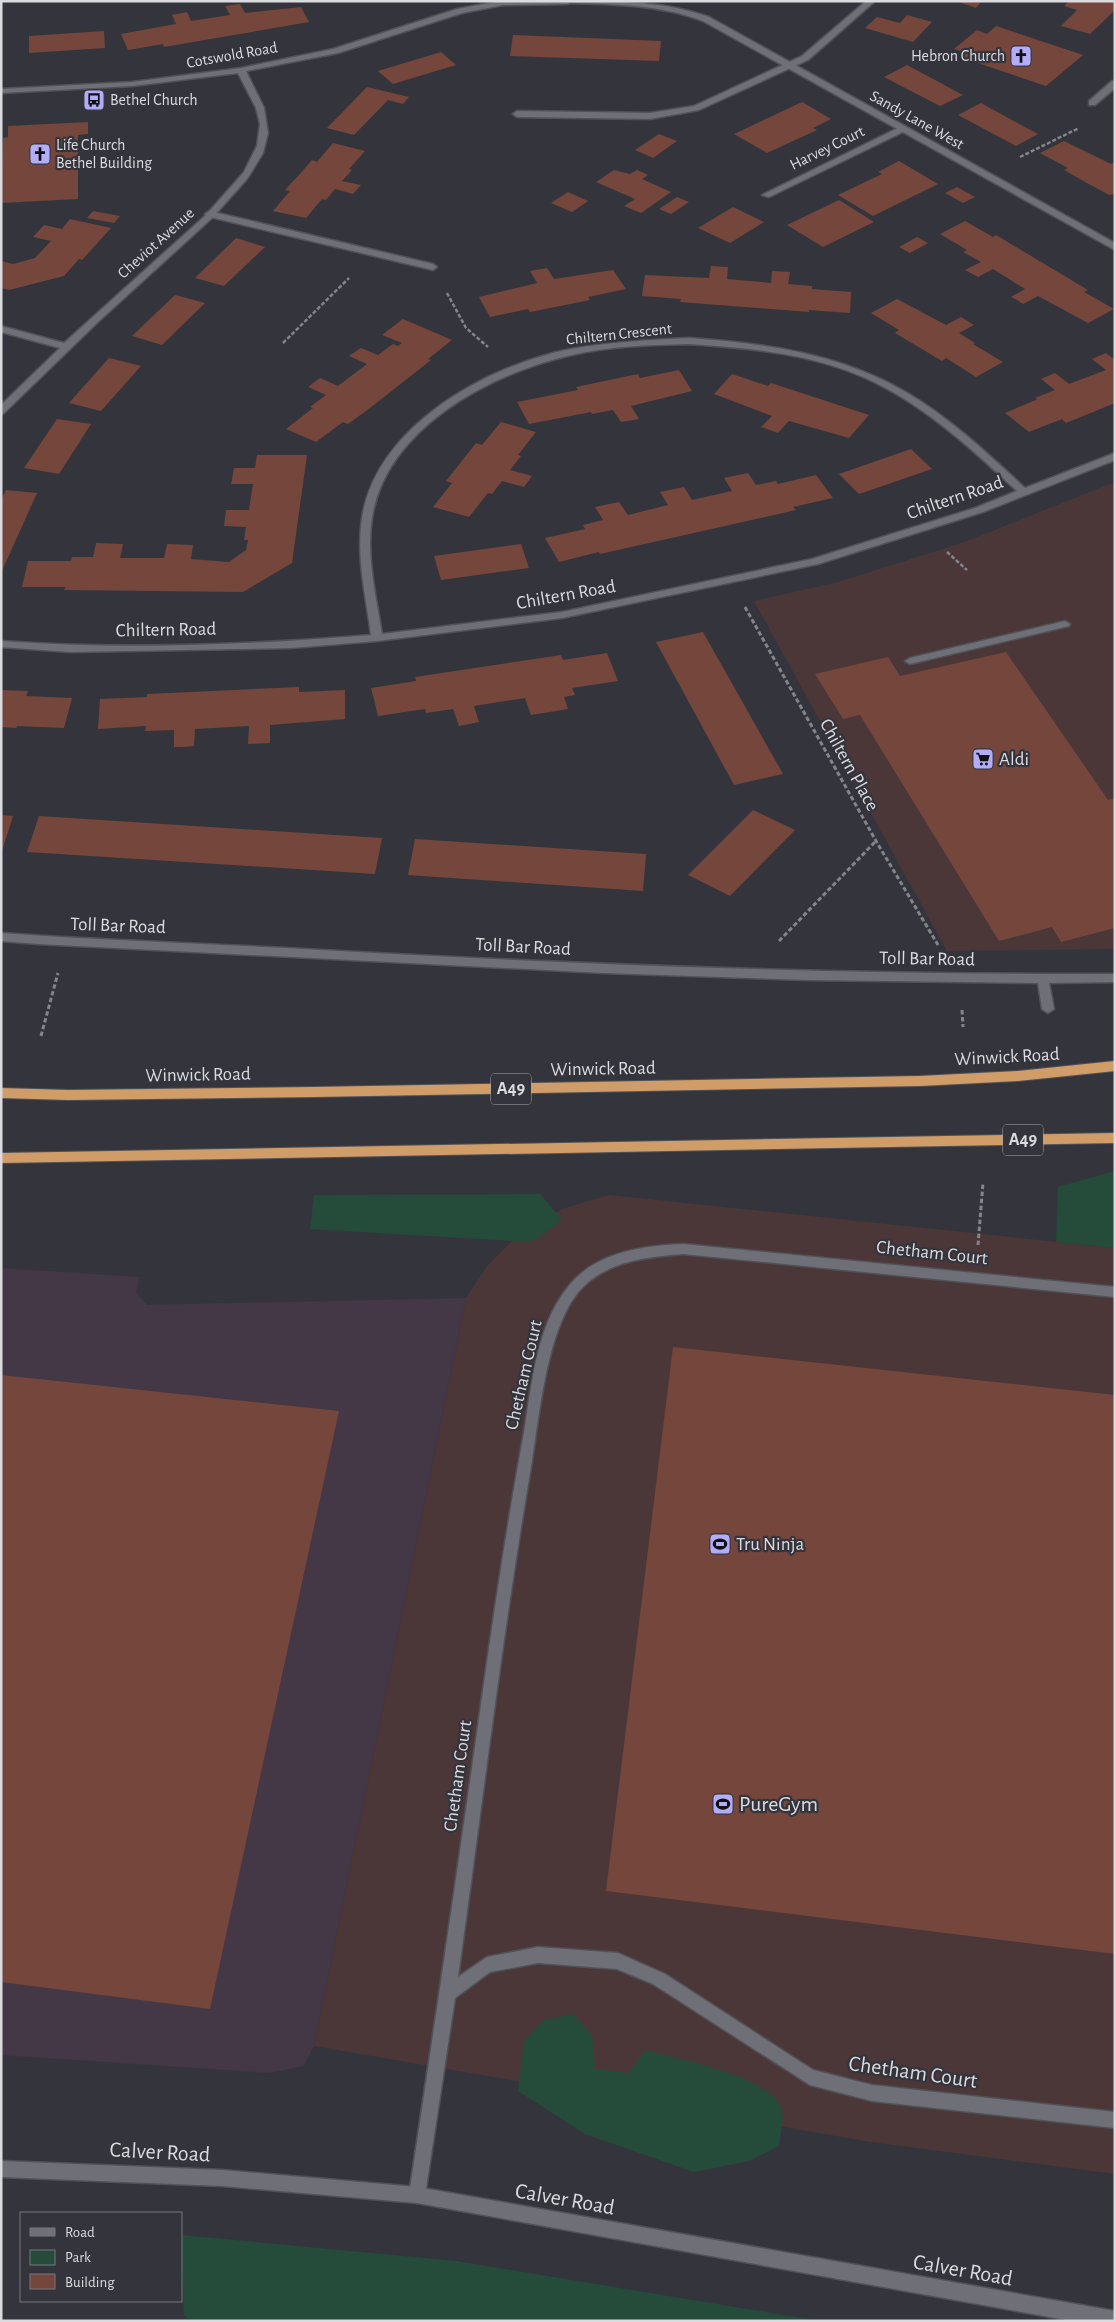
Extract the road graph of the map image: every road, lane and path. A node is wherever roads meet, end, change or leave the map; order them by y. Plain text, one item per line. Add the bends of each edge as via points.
1 (476, 1) edge
2 (617, 1) edge
3 (690, 1) edge
4 (872, 1) edge
5 (566, 2) edge
6 (600, 3) junction
7 (460, 11) junction
8 (706, 19) junction
9 (788, 66) junction
10 (241, 70) junction
11 (1115, 83) edge
12 (1, 91) edge
13 (1092, 103) joint
14 (517, 114) dead end
15 (902, 129) junction
16 (977, 171) junction
17 (766, 195) dead end
18 (209, 214) junction
19 (1115, 247) edge
20 (374, 254) junction
21 (434, 267) joint
22 (1, 329) edge
23 (283, 343) dead end
24 (64, 346) junction
25 (513, 370) junction
26 (1, 410) edge
27 (1115, 456) edge
28 (1025, 493) junction
29 (946, 551) dead end
30 (967, 570) dead end
31 (730, 581) junction
32 (1065, 624) dead end
33 (377, 638) junction
34 (1, 644) edge
35 (910, 661) dead end
36 (876, 841) junction
37 (1, 937) edge
38 (66, 942) junction
39 (942, 952) dead end
40 (748, 974) junction
41 (1115, 978) edge
42 (1043, 979) junction
43 (1048, 1009) dead end
44 (41, 1036) dead end
45 (1115, 1066) edge
46 (1, 1093) edge
47 (1115, 1138) edge
48 (1, 1158) edge
49 (983, 1183) dead end
50 (976, 1277) junction
51 (1115, 1292) edge
52 (448, 1993) junction
53 (1115, 2120) edge
54 (1, 2169) edge
55 (417, 2195) junction
56 (1115, 2320) edge

1 - 7 street, Cotswold Road
2 - 6 street
3 - 8 street, Sandy Lane West
4 - 9 street via 805,58
5 - 6 street, Cotswold Road
5 - 7 street, Cotswold Road via 502,4
6 - 8 street, Sandy Lane West via 669,7
7 - 10 street, Cotswold Road via 335,51
8 - 9 street, Sandy Lane West
9 - 14 street via 696,108 673,113 650,116
9 - 15 street, Sandy Lane West
10 - 12 street, Cotswold Road via 132,84
10 - 18 street, Cheviot Avenue via 259,102 264,134 256,160 239,184
11 - 13 street
13 - 16 path via 1093,121 1001,166 989,165
15 - 16 street, Sandy Lane West
15 - 17 street, Harvey Court
16 - 19 street, Sandy Lane West
18 - 20 street
18 - 24 street, Cheviot Avenue
20 - 21 street
20 - 23 path
21 - 25 path via 466,328
22 - 24 street
24 - 26 street, Cheviot Avenue
25 - 28 street, Chiltern Crescent via 578,351 636,344 715,342 795,354 853,370 914,399 940,417
25 - 33 street, Chiltern Crescent via 488,380 435,412 402,444 379,479 371,500 365,544
27 - 28 street, Chiltern Road
28 - 31 street, Chiltern Road via 814,562
29 - 30 path
31 - 33 street, Chiltern Road via 562,615
31 - 36 path, Chiltern Place
32 - 35 street
33 - 34 street, Chiltern Road via 291,645 174,648
36 - 39 path, Chiltern Place
36 - 40 path
37 - 38 street, Toll Bar Road
38 - 40 street, Toll Bar Road via 554,968
38 - 44 path
40 - 42 street, Toll Bar Road
41 - 42 street, Toll Bar Road
42 - 43 street
45 - 46 highway, Winwick Road / A49 via 1039,1075 949,1079 492,1090
47 - 48 highway, A49
49 - 50 path
50 - 51 street, Chetham Court
50 - 52 street, Chetham Court via 684,1249 656,1250 609,1262 581,1280 562,1305 548,1339 512,1538
52 - 53 street, Chetham Court via 487,1965 538,1955 618,1961 659,1979 810,2077 872,2093
52 - 55 street, Chetham Court
54 - 55 street, Calver Road via 222,2178
55 - 56 street, Calver Road

